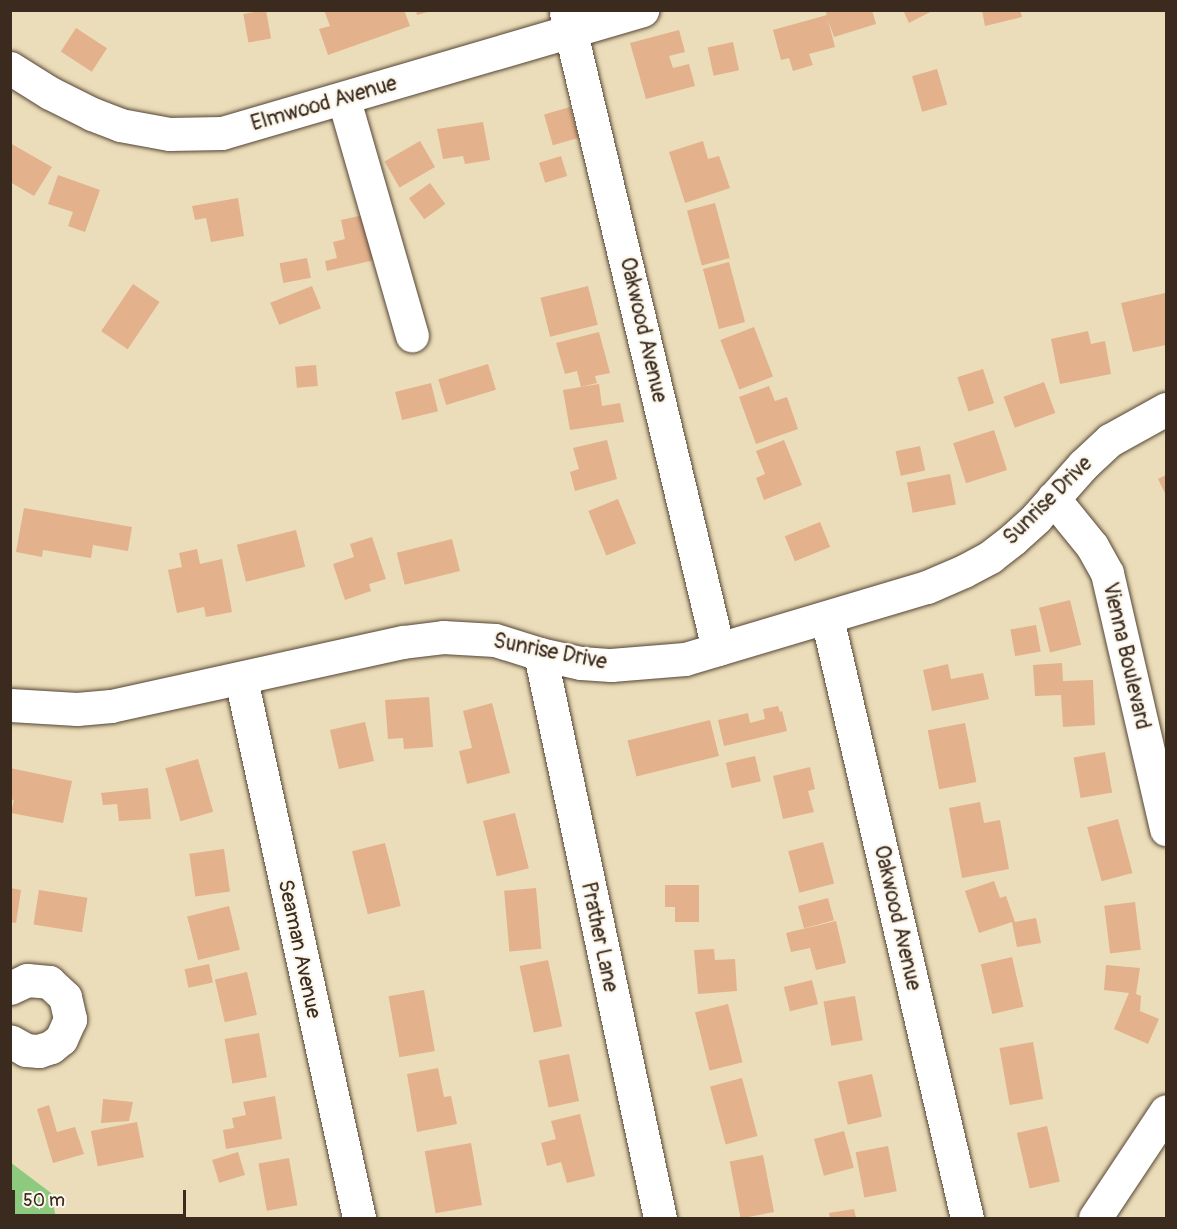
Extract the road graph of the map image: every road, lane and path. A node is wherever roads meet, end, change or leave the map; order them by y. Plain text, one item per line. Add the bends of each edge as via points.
1 (642, 10) edge
2 (569, 21) edge
3 (10, 68) edge
4 (344, 99) junction
5 (412, 335) dead end
6 (1167, 409) edge
7 (1053, 498) junction
8 (827, 618) junction
9 (718, 649) junction
10 (540, 654) junction
11 (241, 679) junction
12 (10, 705) edge
13 (1167, 829) edge
14 (10, 988) edge
15 (10, 1041) edge
16 (1167, 1111) edge
17 (359, 1218) edge
18 (660, 1218) edge
19 (967, 1218) edge
20 (1095, 1218) edge

1 - 2 street, Elmwood Avenue
2 - 4 street, Elmwood Avenue
2 - 9 street, Oakwood Avenue
3 - 4 street, Elmwood Avenue via 92,114 144,131 169,134 222,133
4 - 5 street
6 - 7 street, Sunrise Drive via 1110,440
7 - 8 street, Sunrise Drive via 1013,539 964,571 927,587
7 - 13 street, Vienna Boulevard via 1092,546 1107,573
8 - 9 street, Sunrise Drive
8 - 19 street, Oakwood Avenue
9 - 10 street, Sunrise Drive via 685,659 623,664 581,663
10 - 11 street, Sunrise Drive via 495,640 443,637 403,642
10 - 18 street, Prather Lane
11 - 12 street, Sunrise Drive via 111,706 77,709
11 - 17 street, Seaman Avenue
14 - 15 street via 27,980 49,982 66,997 70,1019 61,1039 51,1047 26,1050
16 - 20 street

